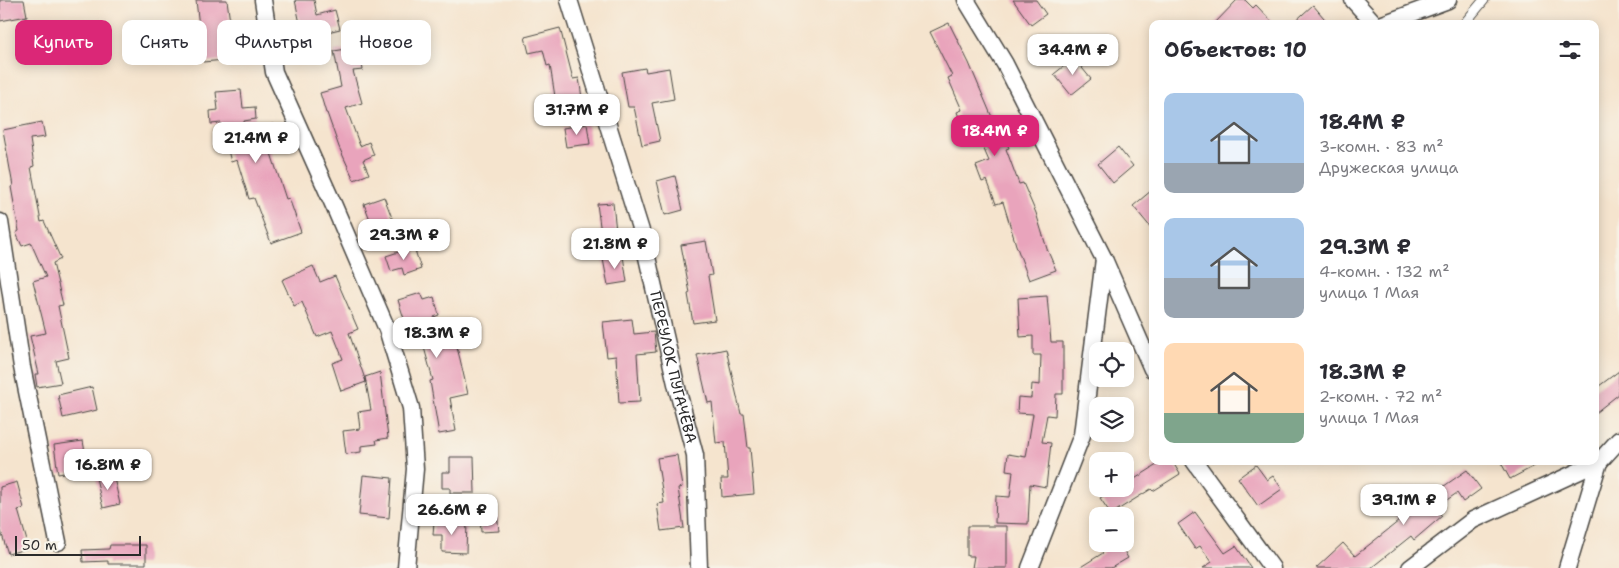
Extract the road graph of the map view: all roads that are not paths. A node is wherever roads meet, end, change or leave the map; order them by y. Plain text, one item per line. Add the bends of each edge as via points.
1 (263, 0) edge
2 (569, 0) edge
3 (966, 0) edge
4 (1353, 0) edge
5 (1448, 0) edge
6 (1484, 0) edge
7 (1371, 20) edge
8 (1394, 20) edge
9 (1467, 20) edge
10 (0, 222) edge
11 (1104, 259) junction
12 (1149, 362) edge
13 (1619, 440) edge
14 (1599, 462) edge
15 (1197, 465) edge
16 (1593, 465) edge
17 (1598, 465) edge
18 (58, 542) dead end
19 (406, 568) edge
20 (699, 568) edge
21 (1030, 568) edge
22 (1272, 568) edge
23 (1410, 568) edge
24 (1567, 568) edge

1 - 19 street via 274,72 387,329 411,408 416,468
2 - 20 street, ПЕРЕУЛОК ПУГАЧЁВА via 641,231 695,455
3 - 11 street via 1005,64
4 - 7 street
5 - 8 street
6 - 9 lane
10 - 18 street via 22,367
11 - 12 street
11 - 21 street via 1082,434
13 - 14 street
15 - 22 street
16 - 23 street via 1474,520
17 - 24 street

